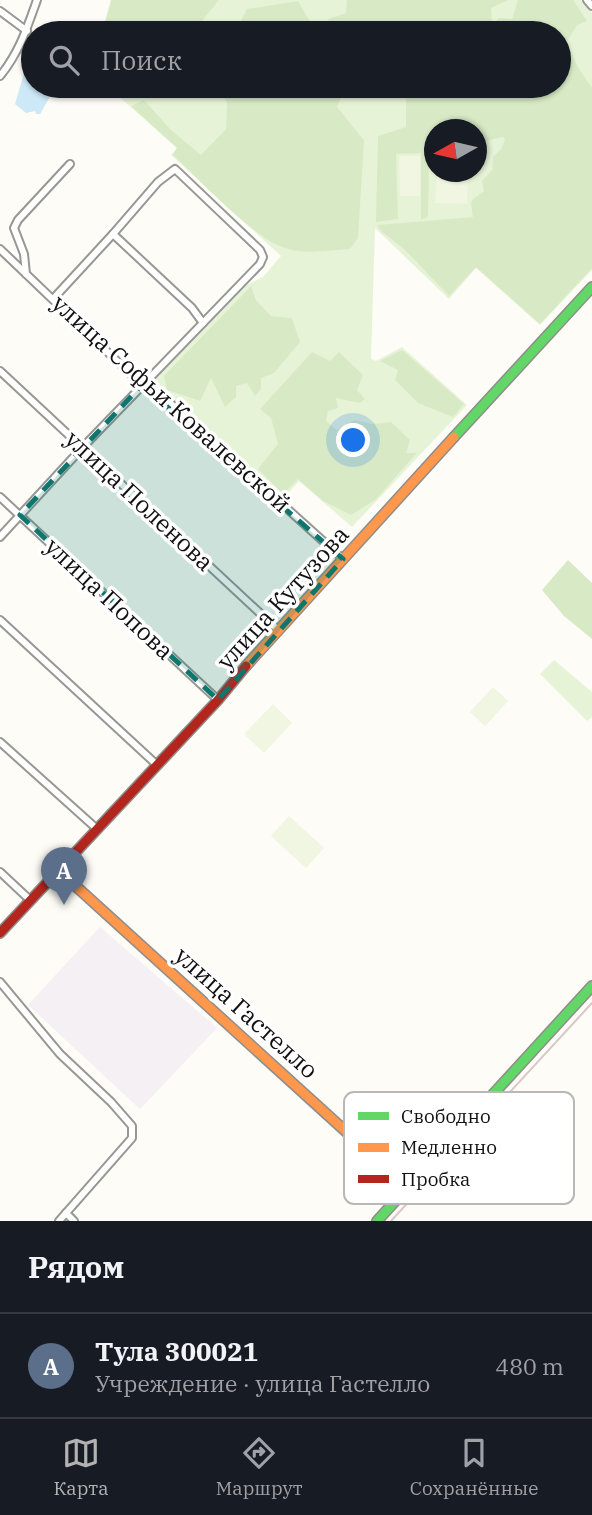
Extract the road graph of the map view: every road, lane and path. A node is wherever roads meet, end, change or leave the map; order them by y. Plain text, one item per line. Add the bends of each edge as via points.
1 (37, 0) edge
2 (587, 0) edge
3 (592, 6) edge
4 (0, 11) edge
5 (30, 21) edge
6 (21, 27) edge
7 (21, 44) edge
8 (0, 76) edge
9 (70, 164) dead end
10 (113, 234) junction
11 (0, 249) edge
12 (26, 274) junction
13 (592, 287) edge
14 (52, 299) junction
15 (203, 323) junction
16 (0, 371) edge
17 (142, 385) junction
18 (82, 449) junction
19 (0, 497) edge
20 (20, 515) junction
21 (0, 537) edge
22 (343, 559) junction
23 (0, 620) edge
24 (278, 630) junction
25 (218, 701) junction
26 (0, 742) edge
27 (157, 765) junction
28 (97, 829) junction
29 (58, 870) junction
30 (0, 872) edge
31 (30, 900) junction
32 (0, 933) edge
33 (0, 982) edge
34 (592, 986) edge
35 (494, 1092) edge
36 (344, 1130) edge
37 (392, 1204) edge
38 (66, 1213) junction
39 (59, 1221) edge
40 (74, 1221) edge
41 (377, 1221) edge

1 - 5 street
2 - 3 street
4 - 6 street
7 - 8 street
9 - 12 street via 14,228
10 - 14 street
10 - 15 street
10 - 15 street via 158,182 176,169 260,250 260,264
11 - 12 street, улица Софьи Ковалевской
12 - 14 street, улица Софьи Ковалевской
13 - 22 main road, улица Кутузова
14 - 17 street, улица Софьи Ковалевской
15 - 17 street
16 - 18 street, улица Поленова
17 - 18 street
17 - 22 street, улица Софьи Ковалевской via 161,395
18 - 20 street
18 - 24 street, улица Поленова
19 - 20 street, улица Попова
20 - 21 street
20 - 25 street, улица Попова
22 - 24 main road, улица Кутузова
23 - 27 street
24 - 25 main road, улица Кутузова
25 - 27 main road, улица Кутузова
26 - 28 street
27 - 28 main road, улица Кутузова
28 - 29 main road, улица Кутузова
29 - 31 main road, улица Кутузова
29 - 36 main road, улица Гастелло
30 - 31 street
31 - 32 main road, улица Кутузова
33 - 38 street via 60,1054 132,1126 132,1139
34 - 35 main road
37 - 41 main road
38 - 39 street
38 - 40 street

